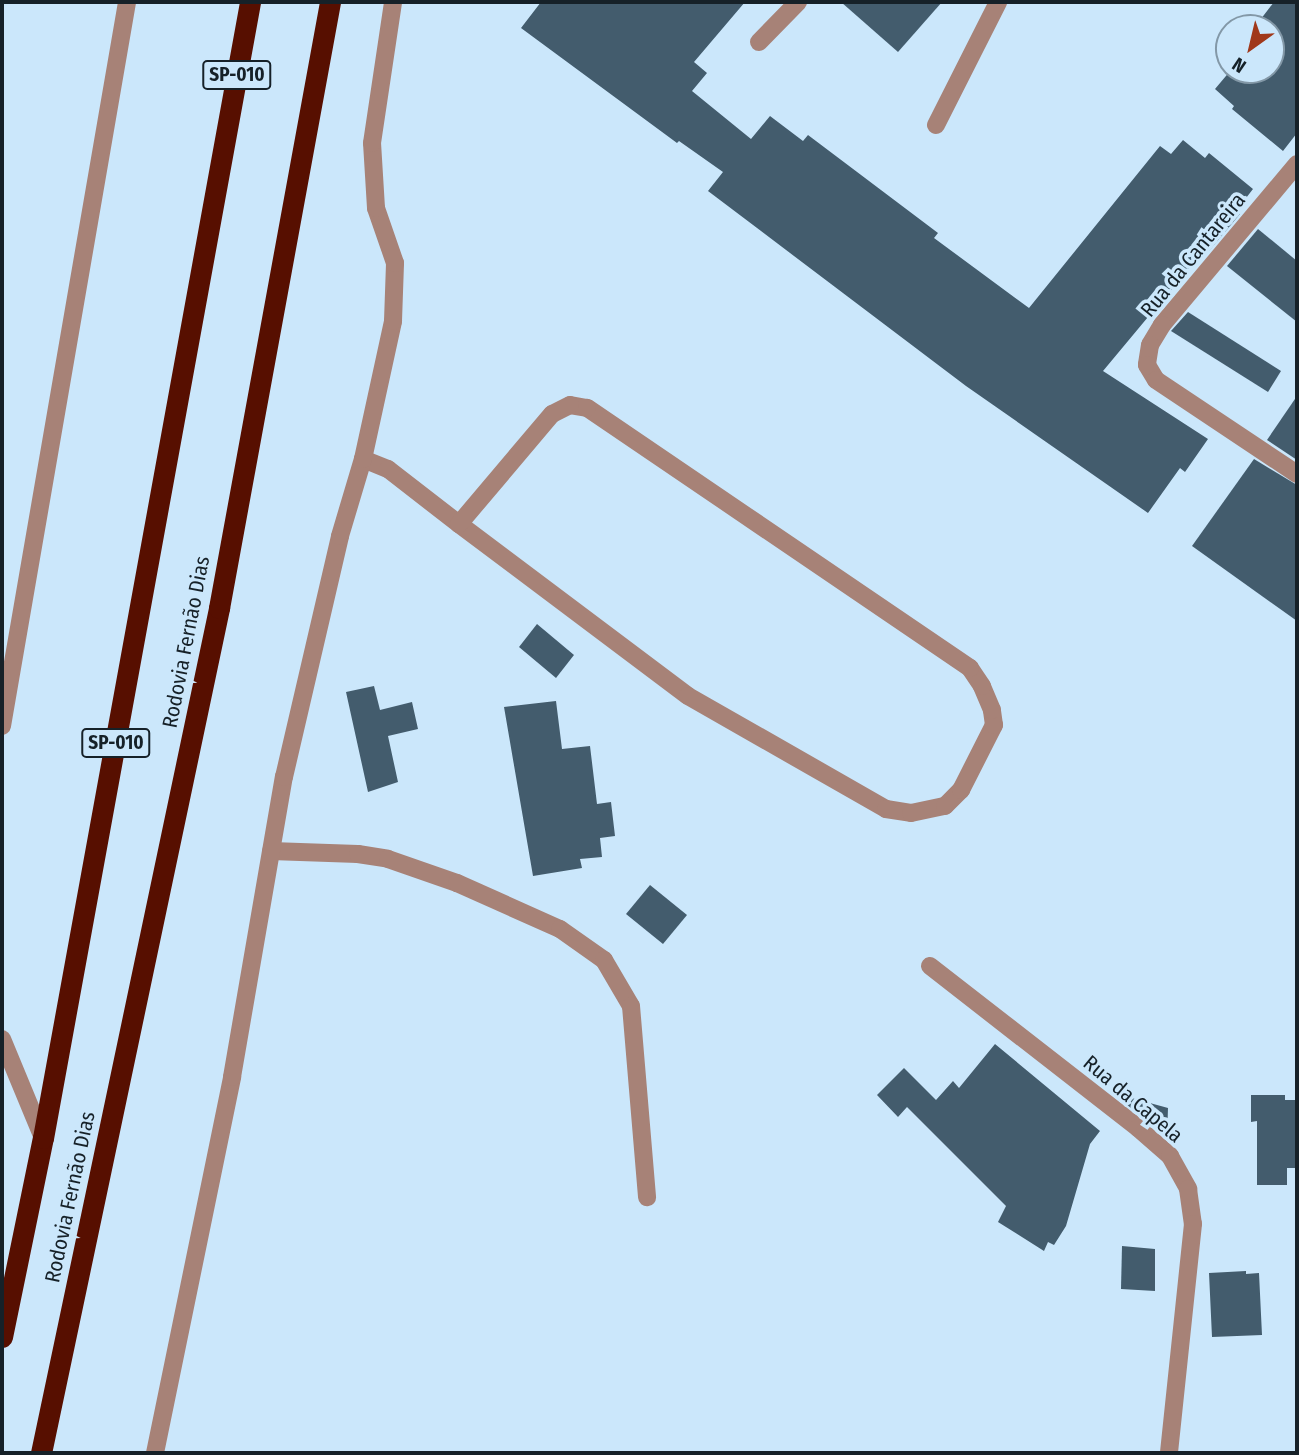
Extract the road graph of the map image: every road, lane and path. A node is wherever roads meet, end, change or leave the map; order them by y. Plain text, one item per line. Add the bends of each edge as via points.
1 (127, 2) edge
2 (250, 2) edge
3 (330, 2) edge
4 (393, 2) edge
5 (798, 2) edge
6 (998, 2) edge
7 (759, 42) dead end
8 (936, 125) dead end
9 (1297, 164) edge
10 (363, 459) junction
11 (1297, 474) edge
12 (459, 524) junction
13 (2, 726) edge
14 (271, 851) junction
15 (930, 966) dead end
16 (2, 1039) edge
17 (43, 1138) junction
18 (647, 1197) dead end
19 (2, 1337) edge
20 (41, 1453) edge
21 (156, 1453) edge
22 (1168, 1453) edge

1 - 13 street
2 - 17 highway, Rodovia Fernão Dias / SP-010
3 - 20 highway, Rodovia Fernão Dias via 219,608
4 - 10 street via 372,143 376,208 395,263 393,321
5 - 7 street
6 - 8 street
9 - 11 street, Rua da Cantareira via 1162,325 1150,345 1147,365 1156,380
10 - 12 street via 388,469
10 - 14 street via 337,550
12 - 12 street via 552,414 570,405 587,408 970,668 982,685 994,725 961,790 944,806 911,813 886,809 688,696
14 - 18 street via 388,859 457,883 560,929 604,960 631,1006
14 - 21 street via 232,1077
15 - 22 street, Rua da Capela via 1138,1128 1170,1156 1188,1189 1194,1224
16 - 17 street
17 - 19 highway, Rodovia Fernão Dias / SP-010

